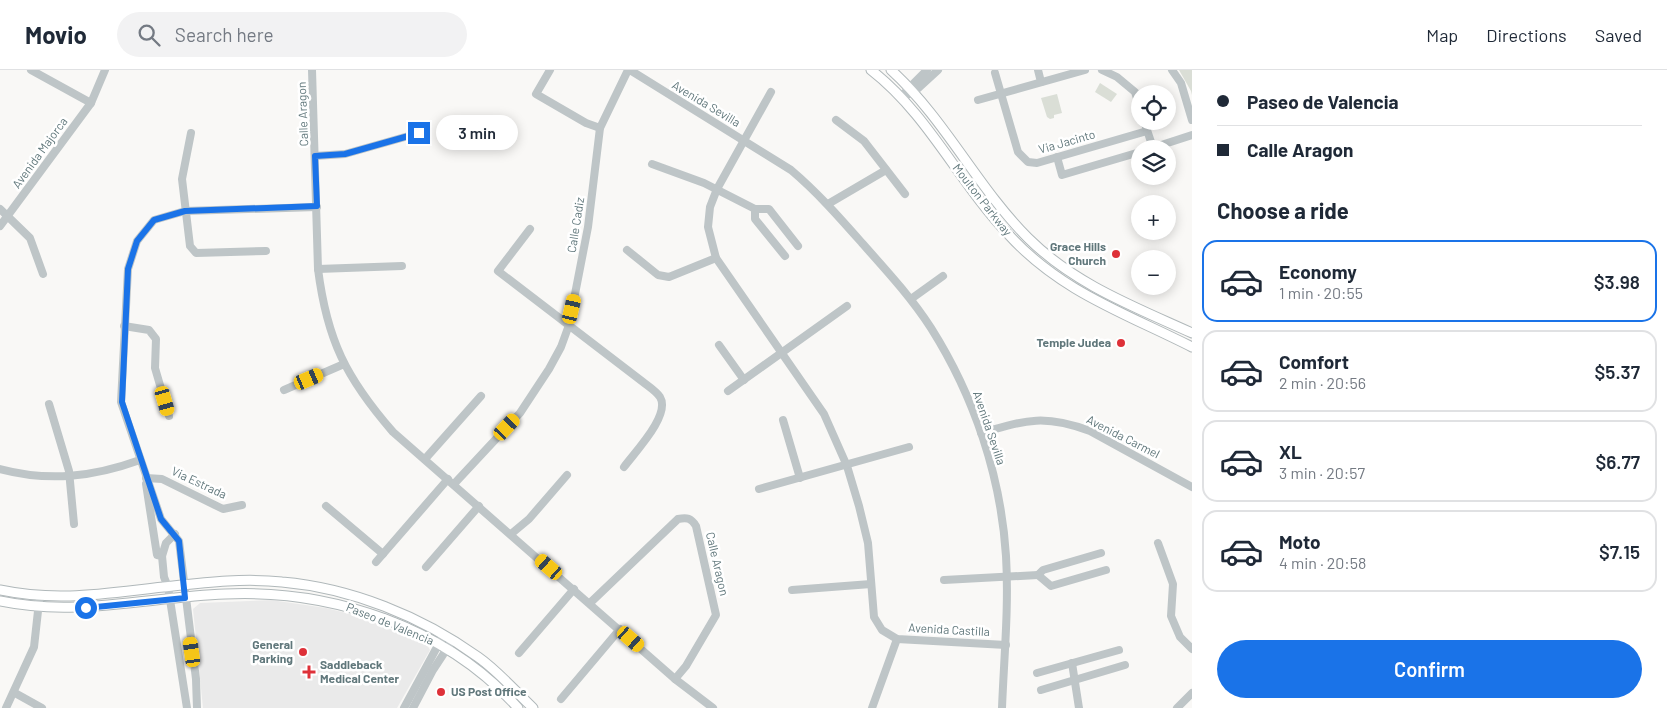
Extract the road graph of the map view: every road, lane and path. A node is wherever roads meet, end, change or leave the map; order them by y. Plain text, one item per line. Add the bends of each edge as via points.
1 (31, 70) edge
2 (105, 70) edge
3 (312, 70) edge
4 (550, 70) edge
5 (629, 70) edge
6 (871, 70) edge
7 (891, 70) edge
8 (927, 70) edge
9 (938, 70) edge
10 (1038, 70) edge
11 (1085, 70) edge
12 (1102, 70) edge
13 (1172, 70) edge
14 (995, 73) dead end
15 (1041, 82) junction
16 (912, 89) junction
17 (1131, 89) edge
18 (771, 92) dead end
19 (1001, 94) junction
20 (902, 97) junction
21 (978, 100) dead end
22 (91, 103) junction
23 (836, 120) dead end
24 (1192, 120) edge
25 (600, 128) junction
26 (1147, 131) joint
27 (191, 133) dead end
28 (419, 133) dead end
29 (1192, 135) edge
30 (1149, 140) edge
31 (1176, 140) edge
32 (746, 141) junction
33 (1131, 155) edge
34 (315, 156) junction
35 (1057, 157) junction
36 (652, 164) dead end
37 (886, 170) junction
38 (716, 189) junction
39 (905, 194) dead end
40 (828, 204) junction
41 (317, 206) junction
42 (0, 209) edge
43 (755, 209) junction
44 (185, 211) junction
45 (8, 217) junction
46 (0, 226) edge
47 (530, 230) dead end
48 (798, 246) dead end
49 (627, 250) dead end
50 (266, 251) dead end
51 (785, 256) dead end
52 (716, 258) junction
53 (402, 266) dead end
54 (318, 269) junction
55 (43, 274) dead end
56 (943, 276) dead end
57 (911, 299) junction
58 (847, 306) dead end
59 (1170, 323) junction
60 (568, 325) junction
61 (124, 326) junction
62 (1167, 334) junction
63 (1192, 334) edge
64 (719, 345) dead end
65 (1192, 347) edge
66 (783, 353) junction
67 (344, 364) junction
68 (744, 380) junction
69 (284, 390) dead end
70 (728, 391) dead end
71 (482, 396) dead end
72 (49, 404) dead end
73 (169, 416) dead end
74 (783, 420) dead end
75 (981, 434) junction
76 (910, 448) dead end
77 (425, 459) junction
78 (140, 460) junction
79 (847, 466) junction
80 (624, 467) dead end
81 (0, 469) edge
82 (567, 475) dead end
83 (70, 477) junction
84 (146, 478) junction
85 (800, 478) junction
86 (451, 482) junction
87 (1192, 486) edge
88 (760, 488) dead end
89 (242, 505) dead end
90 (326, 506) dead end
91 (479, 506) junction
92 (74, 524) dead end
93 (175, 534) junction
94 (511, 534) junction
95 (1158, 543) dead end
96 (1101, 553) dead end
97 (383, 554) junction
98 (162, 556) junction
99 (376, 562) dead end
100 (426, 567) dead end
101 (1106, 570) dead end
102 (1038, 575) junction
103 (1006, 577) junction
104 (944, 580) dead end
105 (871, 584) junction
106 (183, 585) junction
107 (168, 587) junction
108 (574, 589) junction
109 (0, 590) edge
110 (792, 590) dead end
111 (40, 596) junction
112 (185, 598) junction
113 (170, 600) junction
114 (0, 601) edge
115 (590, 603) junction
116 (39, 608) junction
117 (620, 629) junction
118 (897, 638) junction
119 (441, 640) junction
120 (450, 645) junction
121 (1006, 645) junction
122 (1192, 649) edge
123 (1119, 650) dead end
124 (519, 653) dead end
125 (1072, 663) junction
126 (1125, 666) dead end
127 (1037, 673) dead end
128 (675, 679) junction
129 (1076, 681) junction
130 (1041, 690) dead end
131 (15, 693) junction
132 (1192, 694) edge
133 (561, 699) dead end
134 (6, 708) edge
135 (42, 708) edge
136 (187, 708) edge
137 (197, 708) edge
138 (404, 708) edge
139 (413, 708) edge
140 (518, 708) edge
141 (534, 708) edge
142 (714, 708) edge
143 (872, 708) edge
144 (1002, 708) edge
145 (1079, 708) edge
146 (1177, 708) edge

1 - 22 street
2 - 22 street, Avenida Majorca
3 - 34 street, Calle Aragon
4 - 25 street via 536,94
5 - 25 street, Calle Cadiz
5 - 32 street, Avenida Sevilla
6 - 20 main road, Moulton Parkway
7 - 16 main road, Moulton Parkway
8 - 16 street
9 - 16 street
10 - 15 street
11 - 15 street
12 - 17 street
13 - 24 street via 1181,83
14 - 19 street, Via Jacinto
15 - 19 street
16 - 20 street
16 - 59 main road, Moulton Parkway via 1029,239 1082,280
18 - 32 street, Avenida Sevilla
19 - 21 street
19 - 35 street, Via Jacinto via 1021,157 1034,163
20 - 62 main road, Moulton Parkway via 995,219 1036,261 1085,296
22 - 45 street, Avenida Majorca
23 - 37 street via 864,140
25 - 60 street, Calle Cadiz via 588,227
26 - 30 street
26 - 35 street, Via Jacinto
27 - 44 street via 182,179
28 - 34 street, Calle Aragon via 345,154
29 - 31 street
32 - 38 street, Avenida Castilla
32 - 40 street, Avenida Sevilla via 791,170
33 - 35 street via 1062,175
34 - 41 street, Calle Aragon
36 - 38 street
37 - 39 street
37 - 40 street
38 - 43 street
38 - 52 street, Avenida Castilla via 708,227
40 - 57 street, Avenida Sevilla
41 - 44 street
41 - 54 street, Calle Aragon
42 - 45 street
43 - 48 street via 769,209
43 - 51 street via 756,219
44 - 50 street via 190,246 196,253
44 - 61 street via 154,220 137,241 128,269
45 - 46 street, Avenida Majorca
45 - 55 street via 30,238
47 - 60 street via 498,271
49 - 52 street via 658,274 669,277
52 - 66 street, Avenida Castilla
53 - 54 street
54 - 67 street, Calle Aragon via 326,316
56 - 57 street
57 - 75 street, Avenida Sevilla via 949,359
58 - 66 street
59 - 62 main road
59 - 63 main road, Moulton Parkway
60 - 80 street via 661,398 658,423
60 - 86 street, Calle Cadiz via 561,346 535,392 520,412
61 - 73 street via 149,330 156,339 155,368
61 - 78 street via 122,402
62 - 65 main road, Moulton Parkway
64 - 68 street
66 - 68 street
66 - 79 street, Avenida Castilla via 824,414
67 - 69 street
67 - 77 street, Calle Aragon via 369,404 393,432
68 - 70 street
71 - 77 street
72 - 83 street
74 - 85 street
75 - 87 street, Avenida Carmel via 1040,419 1074,425
75 - 103 street, Avenida Sevilla via 999,502
76 - 79 street
77 - 86 street, Calle Aragon
78 - 83 street via 100,473
78 - 84 street
79 - 85 street
79 - 105 street, Avenida Castilla via 868,543
81 - 83 street via 34,476
82 - 94 street via 529,519
83 - 92 street
84 - 89 street, Via Estrada via 162,479 223,509
84 - 93 street via 161,519
84 - 98 street via 146,496 156,549
85 - 88 street
86 - 91 street, Calle Aragon
86 - 97 street
90 - 97 street
91 - 94 street, Calle Aragon
91 - 100 street
93 - 98 street via 166,543
93 - 106 street via 179,541
94 - 108 street, Calle Aragon
95 - 122 street via 1173,584 1171,616 1180,637
96 - 102 street via 1043,570
97 - 99 street
98 - 107 street
101 - 102 street via 1051,586
102 - 103 street
103 - 104 street
103 - 121 street, Avenida Sevilla
105 - 110 street
105 - 118 street, Avenida Castilla via 874,616 882,630
106 - 107 main road, Paseo de Valencia
106 - 112 street
106 - 119 main road, Paseo de Valencia via 259,581 327,588 408,616
107 - 111 main road, Paseo de Valencia via 79,598
107 - 113 street
108 - 115 street, Calle Aragon
108 - 124 street
109 - 111 main road, Paseo de Valencia
111 - 116 street
112 - 113 main road, Paseo de Valencia
112 - 119 main road, Paseo de Valencia via 274,594 351,606
112 - 137 street
113 - 116 main road, Paseo de Valencia via 100,607
113 - 136 street
114 - 116 main road, Paseo de Valencia
115 - 117 street, Calle Aragon
115 - 128 street, Calle Aragon via 678,519 692,520 716,615
116 - 131 street via 34,647
117 - 128 street, Calle Aragon
117 - 133 street
118 - 121 street, Avenida Castilla
118 - 143 street
119 - 120 main road, Paseo de Valencia
119 - 138 street
120 - 139 street
120 - 140 main road, Paseo de Valencia
120 - 141 main road, Paseo de Valencia via 478,657
121 - 144 street, Avenida Sevilla
123 - 125 street
125 - 127 street
125 - 129 street
126 - 129 street
128 - 142 street, Calle Aragon
129 - 130 street
129 - 145 street
131 - 134 street
131 - 135 street
132 - 146 street

